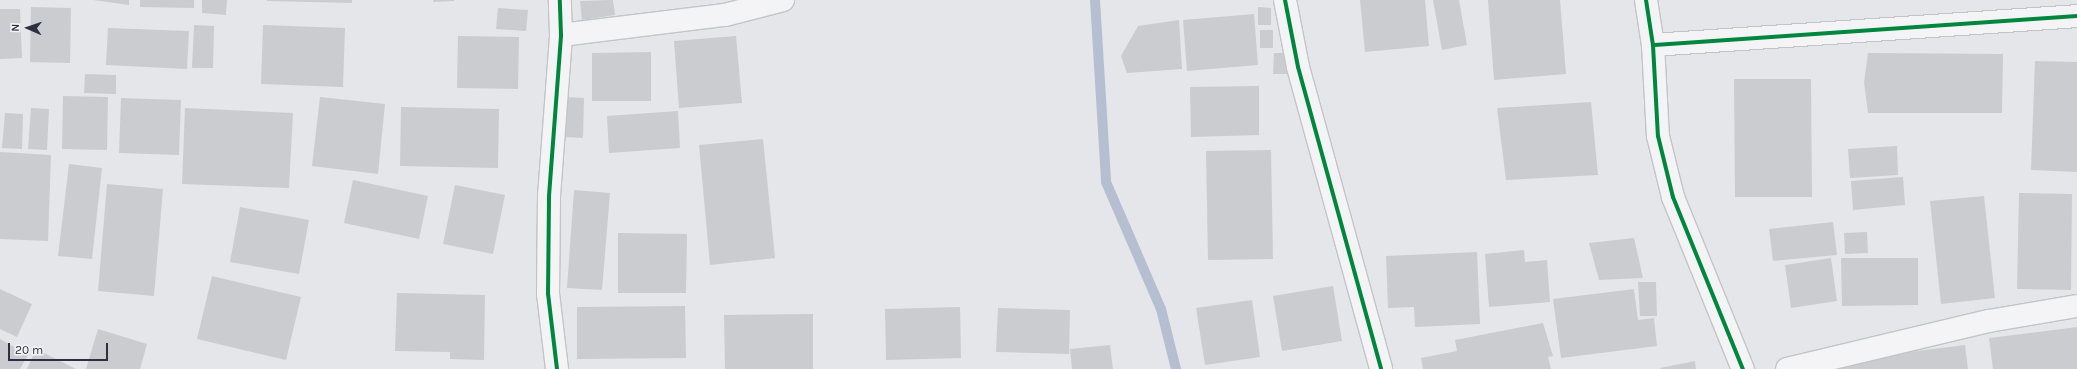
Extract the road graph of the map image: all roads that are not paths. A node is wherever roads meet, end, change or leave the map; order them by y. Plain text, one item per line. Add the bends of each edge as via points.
1 (560, 0) edge
2 (783, 0) edge
3 (1285, 0) edge
4 (1646, 0) edge
5 (2077, 16) edge
6 (561, 35) junction
7 (1653, 45) junction
8 (2077, 306) edge
9 (557, 369) edge
10 (1380, 369) edge
11 (1743, 369) edge
12 (1787, 369) edge

1 - 6 street
2 - 6 street via 725,15
3 - 10 street via 1298,67
4 - 7 street
5 - 7 street
6 - 9 street via 549,196 548,294
7 - 11 street via 1658,136 1673,197
8 - 12 street via 1990,320

